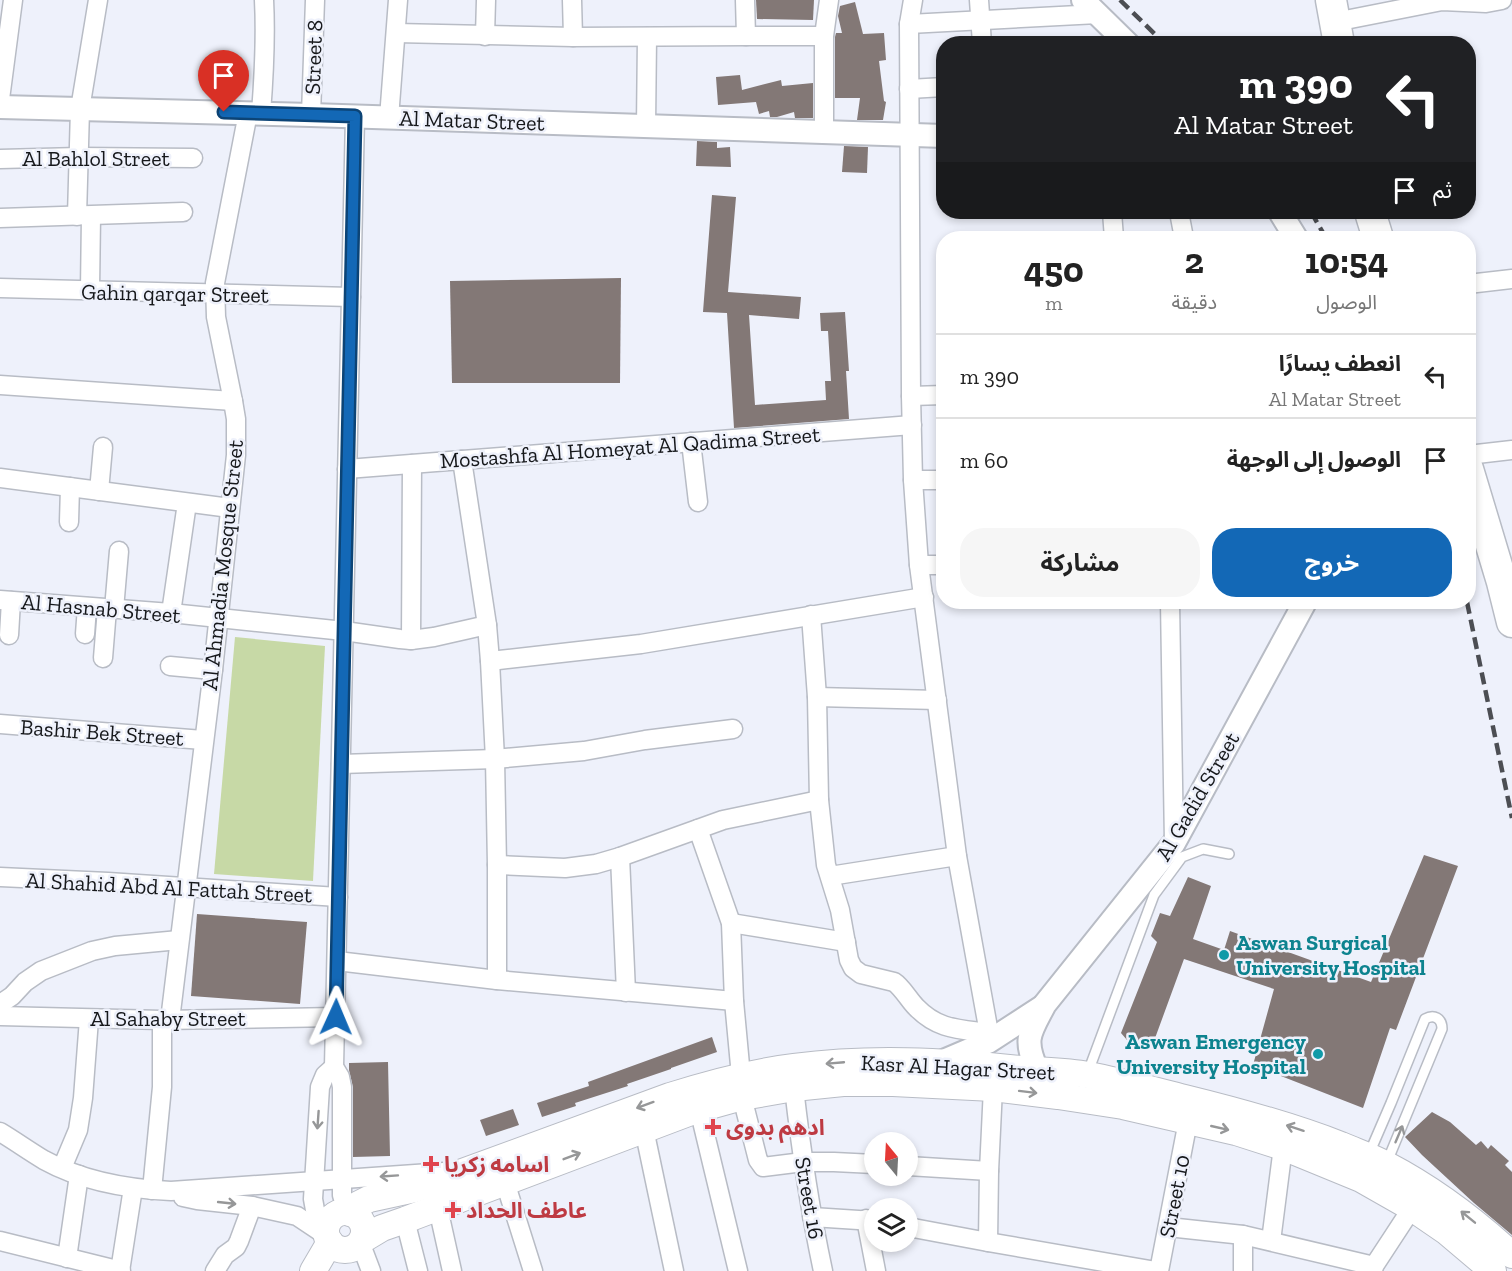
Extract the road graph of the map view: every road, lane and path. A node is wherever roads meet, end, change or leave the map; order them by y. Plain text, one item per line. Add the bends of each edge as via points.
1 (13, 0) edge
2 (98, 0) edge
3 (264, 0) edge
4 (315, 0) edge
5 (398, 0) edge
6 (486, 0) edge
7 (572, 0) edge
8 (745, 0) edge
9 (829, 0) edge
10 (913, 0) edge
11 (979, 0) edge
12 (1502, 0) edge
13 (1090, 7) edge
14 (981, 21) junction
15 (1335, 22) edge
16 (909, 24) junction
17 (396, 33) junction
18 (485, 36) junction
19 (746, 36) junction
20 (824, 36) junction
21 (982, 36) edge
22 (1120, 36) edge
23 (573, 37) junction
24 (647, 37) junction
25 (936, 87) edge
26 (909, 89) junction
27 (0, 99) edge
28 (0, 107) edge
29 (80, 109) junction
30 (254, 113) junction
31 (311, 115) junction
32 (355, 116) junction
33 (389, 118) junction
34 (646, 126) junction
35 (824, 133) junction
36 (909, 136) junction
37 (936, 136) edge
38 (79, 157) junction
39 (193, 158) dead end
40 (0, 159) edge
41 (183, 212) dead end
42 (84, 216) junction
43 (0, 218) edge
44 (1512, 279) edge
45 (1476, 283) edge
46 (0, 288) edge
47 (90, 290) junction
48 (214, 294) junction
49 (351, 297) junction
50 (0, 385) edge
51 (936, 395) edge
52 (911, 396) junction
53 (233, 401) junction
54 (912, 425) junction
55 (691, 442) junction
56 (103, 447) dead end
57 (1512, 450) edge
58 (1476, 454) edge
59 (462, 460) junction
60 (411, 464) junction
61 (347, 469) junction
62 (0, 478) edge
63 (914, 480) junction
64 (936, 480) edge
65 (70, 487) junction
66 (99, 491) junction
67 (1476, 492) edge
68 (698, 502) dead end
69 (187, 503) junction
70 (230, 508) junction
71 (69, 522) dead end
72 (119, 551) dead end
73 (920, 565) junction
74 (936, 565) edge
75 (1507, 581) edge
76 (924, 597) junction
77 (6, 601) edge
78 (87, 607) junction
79 (111, 609) junction
80 (1170, 609) edge
81 (1301, 609) edge
82 (171, 613) junction
83 (811, 615) junction
84 (218, 618) junction
85 (1512, 622) edge
86 (487, 625) junction
87 (344, 631) junction
88 (84, 634) dead end
89 (9, 635) dead end
90 (411, 639) junction
91 (103, 658) dead end
92 (490, 661) junction
93 (170, 666) dead end
94 (213, 670) junction
95 (817, 697) junction
96 (937, 700) junction
97 (0, 724) edge
98 (733, 729) dead end
99 (203, 740) junction
100 (495, 759) junction
101 (341, 764) junction
102 (819, 800) junction
103 (698, 829) junction
104 (1174, 843) junction
105 (1229, 854) dead end
106 (957, 856) junction
107 (620, 858) junction
108 (497, 865) junction
109 (830, 876) junction
110 (0, 877) edge
111 (186, 888) junction
112 (338, 897) junction
113 (731, 923) junction
114 (179, 940) junction
115 (846, 942) junction
116 (337, 961) junction
117 (497, 980) junction
118 (626, 992) junction
119 (734, 1000) junction
120 (0, 1004) edge
121 (1046, 1004) junction
122 (0, 1016) edge
123 (336, 1017) junction
124 (89, 1019) junction
125 (166, 1020) junction
126 (994, 1034) junction
127 (941, 1062) junction
128 (334, 1067) junction
129 (1037, 1070) junction
130 (1087, 1074) junction
131 (741, 1087) junction
132 (794, 1088) junction
133 (993, 1088) junction
134 (699, 1109) junction
135 (1188, 1121) junction
136 (644, 1129) junction
137 (0, 1132) edge
138 (1283, 1147) junction
139 (803, 1162) junction
140 (864, 1164) edge
141 (918, 1167) edge
142 (62, 1168) junction
143 (468, 1170) junction
144 (989, 1171) junction
145 (1373, 1172) junction
146 (79, 1175) junction
147 (342, 1179) junction
148 (313, 1181) junction
149 (505, 1182) junction
150 (134, 1188) junction
151 (152, 1190) junction
152 (171, 1191) junction
153 (252, 1206) junction
154 (438, 1208) junction
155 (1412, 1208) junction
156 (812, 1217) junction
157 (405, 1220) junction
158 (864, 1220) edge
159 (1168, 1227) junction
160 (918, 1229) edge
161 (344, 1233) junction
162 (1243, 1235) junction
163 (0, 1241) edge
164 (1271, 1241) junction
165 (988, 1242) junction
166 (874, 1252) edge
167 (1512, 1255) edge
168 (67, 1258) junction
169 (1374, 1269) edge
170 (121, 1271) edge
171 (215, 1271) edge
172 (313, 1271) edge
173 (336, 1271) edge
174 (371, 1271) edge
175 (418, 1271) edge
176 (452, 1271) edge
177 (533, 1271) edge
178 (674, 1271) edge
179 (738, 1271) edge
180 (823, 1271) edge
181 (876, 1271) edge
182 (1158, 1271) edge
183 (1243, 1271) edge
184 (1493, 1271) edge

1 - 27 street
2 - 29 street
3 - 30 street, Al Ahmadia Mosque Street via 265,57
4 - 31 street, Street 8
5 - 17 street
6 - 18 street
7 - 23 street
8 - 19 street
9 - 20 street
10 - 16 street
11 - 14 street
12 - 15 street via 1442,1
13 - 14 street
13 - 22 street
14 - 16 street
14 - 21 street
16 - 26 street
17 - 18 street
17 - 33 street
18 - 23 street
19 - 20 street
19 - 24 street
20 - 35 street
23 - 24 street
24 - 34 street
25 - 26 street
26 - 36 street
28 - 29 street, Al Matar Street
29 - 30 street, Al Matar Street
29 - 38 street
30 - 31 street, Al Matar Street
30 - 48 street, Al Ahmadia Mosque Street
31 - 32 street, Al Matar Street
32 - 33 street, Al Matar Street
32 - 49 street
33 - 34 street, Al Matar Street
34 - 35 street, Al Matar Street
35 - 36 street, Al Matar Street
36 - 37 street, Al Matar Street
36 - 52 street
38 - 39 street, Al Bahlol Street
38 - 40 street, Al Bahlol Street
38 - 42 street
41 - 42 street
42 - 43 street
42 - 47 street
44 - 45 street
46 - 47 street, Gahin qarqar Street
47 - 48 street, Gahin qarqar Street
48 - 49 street, Gahin qarqar Street
48 - 53 street, Al Ahmadia Mosque Street via 217,329
49 - 61 street
50 - 53 street
51 - 52 street
52 - 54 street
53 - 70 street, Al Ahmadia Mosque Street via 236,455
54 - 55 street, Mostashfa Al Homeyat Al Qadima Street
54 - 63 street
55 - 59 street, Mostashfa Al Homeyat Al Qadima Street
55 - 68 street
56 - 66 street
57 - 58 street
59 - 60 street, Mostashfa Al Homeyat Al Qadima Street
59 - 86 street
60 - 61 street, Mostashfa Al Homeyat Al Qadima Street
60 - 90 street
61 - 87 street
62 - 65 street
63 - 64 street
63 - 73 street
65 - 66 street
65 - 71 street
66 - 69 street
67 - 75 highway
69 - 70 street
69 - 82 street
70 - 84 street, Al Ahmadia Mosque Street
72 - 79 street
73 - 74 street
73 - 76 street
75 - 85 highway
76 - 83 street
76 - 96 street
77 - 78 street, Al Hasnab Street
77 - 89 street
78 - 79 street, Al Hasnab Street
78 - 88 street
79 - 82 street, Al Hasnab Street
79 - 91 street
80 - 104 street
81 - 104 street, Al Gadid Street
82 - 84 street, Al Hasnab Street
83 - 92 street via 641,644
83 - 95 street
84 - 87 street, Al Hasnab Street
84 - 94 street, Al Ahmadia Mosque Street
86 - 90 street, Al Hasnab Street
86 - 92 street
87 - 90 street, Al Hasnab Street
87 - 101 street
92 - 100 street
93 - 94 street
94 - 99 street, Al Ahmadia Mosque Street
95 - 96 street
95 - 102 street
96 - 106 street
97 - 99 street, Bashir Bek Street
98 - 100 street via 584,751
99 - 111 street, Al Ahmadia Mosque Street
100 - 101 street
100 - 108 street
101 - 112 street
102 - 103 street
102 - 109 street
103 - 107 street
103 - 113 street
104 - 121 street, Al Gadid Street
105 - 130 lane via 1203,849 1182,857 1154,895
106 - 109 street
106 - 126 street
107 - 108 street via 565,868
107 - 118 street
108 - 117 street
109 - 115 street
110 - 111 street, Al Shahid Abd Al Fattah Street
111 - 112 street, Al Shahid Abd Al Fattah Street
111 - 114 street, Al Ahmadia Mosque Street
112 - 116 street
113 - 115 street
113 - 119 street
114 - 120 street via 92,951 41,971
114 - 125 street, Al Ahmadia Mosque Street
115 - 126 street via 853,968 861,974 894,982 928,1018 954,1029
116 - 117 street
116 - 123 street
117 - 118 street
118 - 119 street
119 - 131 street
121 - 126 street, Al Gadid Street
121 - 129 street, Al Gadid Street via 1029,1038 1029,1051
122 - 124 street, Al Sahaby Street
123 - 125 street, Al Sahaby Street
123 - 128 street
124 - 125 street, Al Sahaby Street
124 - 142 street via 78,1130
125 - 151 street, Al Ahmadia Mosque Street
126 - 127 street, Al Gadid Street via 975,1048
127 - 129 main road, Kasr Al Hagar Street
127 -> 131 main road, Kasr Al Hagar Street via 845,1062 793,1067
128 - 147 street via 342,1087
128 -> 148 street via 320,1087
129 - 130 main road, Kasr Al Hagar Street
145 -> 130 main road, Kasr Al Hagar Street via 1310,1133 1251,1114
131 - 132 main road, Kasr Al Hagar Street
131 - 134 main road, Kasr Al Hagar Street
131 - 139 street via 763,1167
131 -> 143 main road, Kasr Al Hagar Street via 670,1096
132 - 133 main road, Kasr Al Hagar Street via 843,1083
132 - 139 street, Street 16
133 -> 135 main road, Kasr Al Hagar Street via 1123,1106
133 - 144 street
134 - 136 main road, Kasr Al Hagar Street
134 - 179 street
135 -> 138 main road, Kasr Al Hagar Street
135 - 159 street, Street 10
149 -> 136 main road, Kasr Al Hagar Street
136 - 178 street
137 - 142 street
138 - 145 main road, Kasr Al Hagar Street
138 - 164 street
139 - 140 street
139 - 156 street, Street 16
141 - 144 street
142 - 146 street
143 -> 147 street
143 - 161 main road, Kasr Al Hagar Street via 358,1204
144 - 165 street
145 -> 145 lane via 1442,1029 1439,1019 1425,1019 1391,1103
145 - 155 main road, Kasr Al Hagar Street
167 -> 145 main road, Kasr Al Hagar Street via 1460,1210 1424,1186
146 - 150 street
146 - 168 street
147 - 148 street
147 - 161 street
148 - 152 street
148 - 161 street via 318,1216
149 - 154 main road, Kasr Al Hagar Street
149 - 177 street
150 - 151 street
150 - 170 street
151 - 152 street
152 -> 153 street via 197,1200
153 - 161 street via 297,1216
153 - 171 street via 236,1247 225,1255
154 - 157 main road, Kasr Al Hagar Street
154 - 176 street
155 - 169 street
155 - 184 main road, Kasr Al Hagar Street
156 - 158 street
156 - 180 street, Street 16
157 - 161 main road, Kasr Al Hagar Street via 382,1228
157 - 175 street
159 - 162 street
159 - 182 street, Street 10
160 - 165 street
161 - 172 main road
161 - 173 main road via 348,1254
161 - 174 street
162 - 164 street
162 - 183 street
163 - 168 street
164 - 169 street
165 - 182 street
166 - 181 street
168 - 170 street

